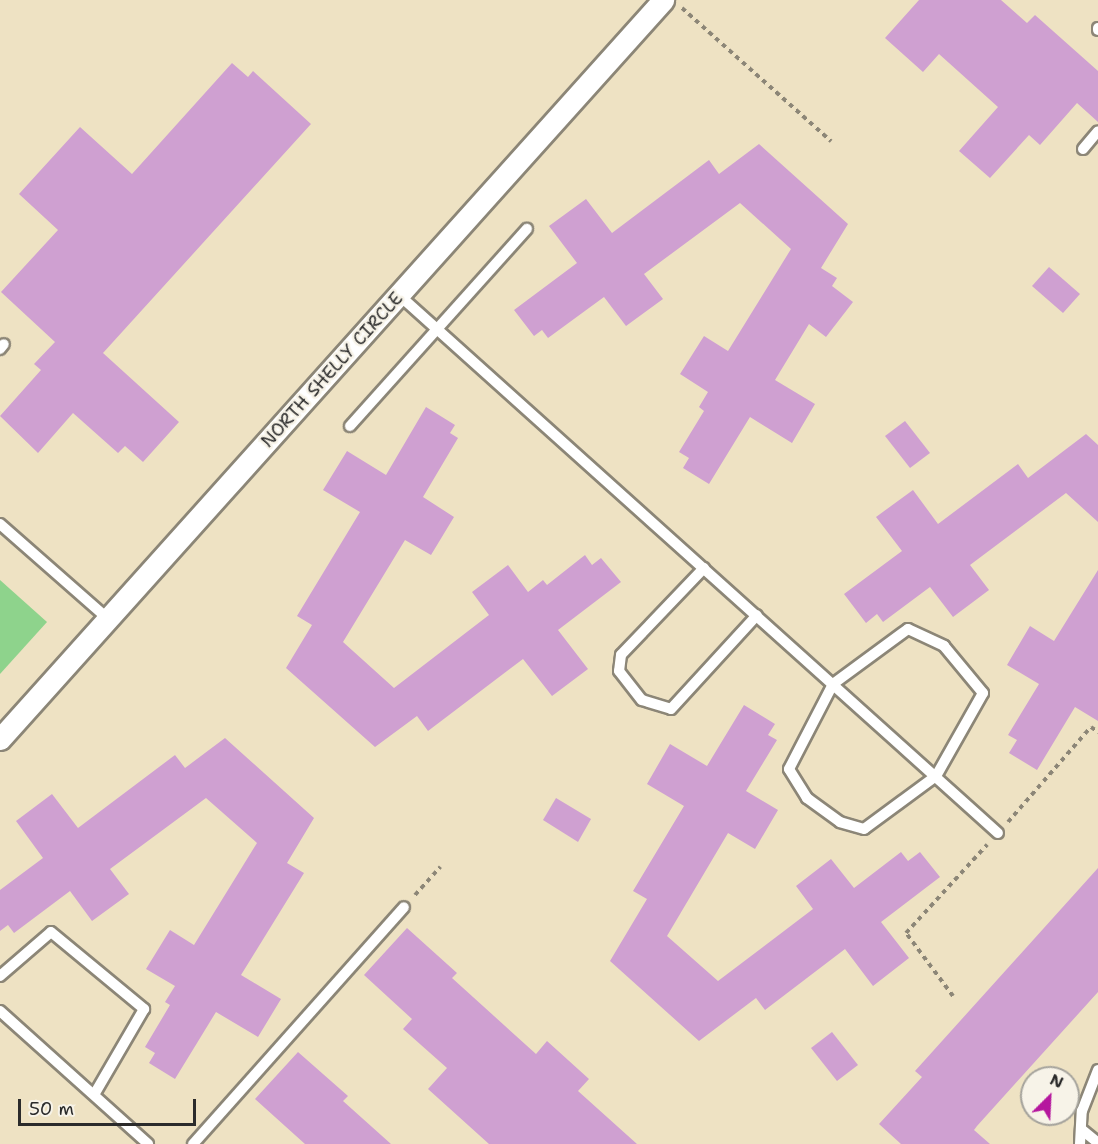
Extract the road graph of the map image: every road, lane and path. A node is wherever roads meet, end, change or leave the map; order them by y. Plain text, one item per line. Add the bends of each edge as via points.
1 (663, 0) edge
2 (673, 0) edge
3 (1098, 131) edge
4 (831, 141) dead end
5 (1083, 148) dead end
6 (527, 229) dead end
7 (399, 295) junction
8 (437, 329) junction
9 (350, 426) dead end
10 (0, 524) edge
11 (704, 568) junction
12 (757, 615) junction
13 (108, 619) junction
14 (833, 684) junction
15 (1098, 732) edge
16 (0, 739) edge
17 (936, 776) junction
18 (999, 833) junction
19 (440, 867) dead end
20 (404, 907) joint
21 (0, 976) edge
22 (953, 996) dead end
23 (0, 1011) edge
24 (1098, 1070) edge
25 (94, 1095) junction
26 (1081, 1129) junction
27 (1098, 1143) edge
28 (148, 1144) edge
29 (193, 1144) edge
30 (1080, 1144) edge

1 - 7 street, NORTH SHELLY CIRCLE
2 - 4 path
3 - 5 lane
6 - 8 lane
7 - 8 lane
7 - 13 street, NORTH SHELLY CIRCLE
8 - 9 lane
8 - 11 lane
10 - 13 lane
11 - 12 lane
11 - 12 lane via 621,655 619,671 642,700 671,709
12 - 14 lane
13 - 16 street, NORTH SHELLY CIRCLE
14 - 17 lane
14 - 17 lane via 789,769 807,798 840,822 864,829
14 - 17 lane via 902,630 944,646 983,693
15 - 18 path via 1091,727
17 - 18 lane
18 - 22 path via 906,933
19 - 20 path
20 - 29 lane
21 - 25 lane via 51,932 144,1009
23 - 25 lane
24 - 26 lane
25 - 28 lane
26 - 27 lane
26 - 30 lane

